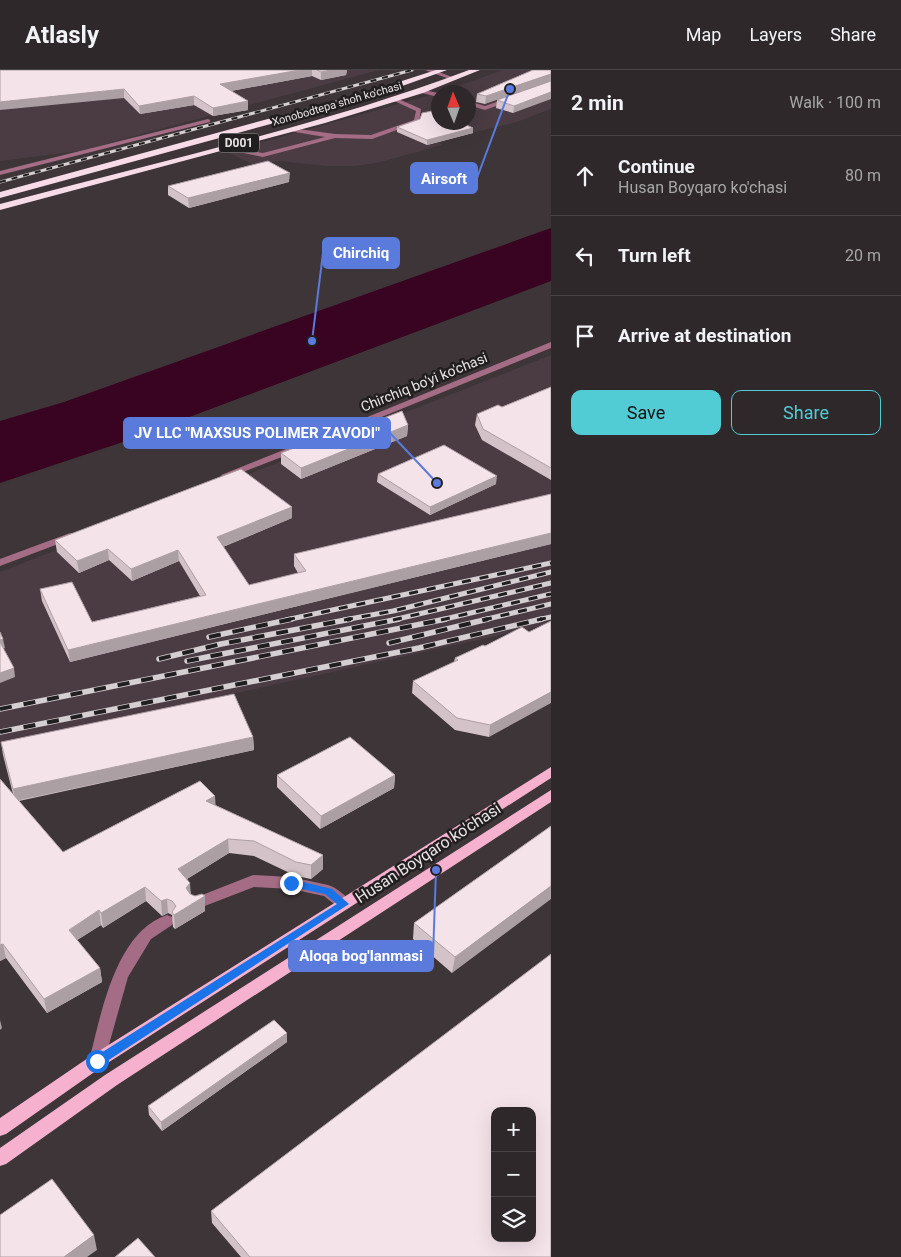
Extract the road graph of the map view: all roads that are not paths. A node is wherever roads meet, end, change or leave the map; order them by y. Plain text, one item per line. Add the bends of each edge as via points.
1 (476, 70) edge
2 (436, 71) edge
3 (454, 79) junction
4 (420, 91) junction
5 (431, 93) edge
6 (523, 94) edge
7 (394, 99) junction
8 (476, 104) edge
9 (208, 121) edge
10 (322, 121) junction
11 (291, 130) junction
12 (334, 136) junction
13 (221, 148) junction
14 (0, 173) edge
15 (0, 195) edge
16 (0, 207) edge
17 (551, 346) edge
18 (213, 480) edge
19 (83, 530) edge
20 (0, 563) edge
21 (551, 772) edge
22 (551, 796) edge
23 (197, 903) edge
24 (344, 904) junction
25 (168, 921) dead end
26 (97, 1061) junction
27 (111, 1080) junction
28 (0, 1128) edge
29 (0, 1158) edge

1 - 3 highway, Xonobodtepa shoh ko'chasi / D001
2 - 3 street
2 - 15 highway, Xonobodtepa shoh ko'chasi / D001 via 365,96
3 - 4 highway, Xonobodtepa shoh ko'chasi / D001
4 - 5 street
4 - 7 highway, Xonobodtepa shoh ko'chasi / D001
6 - 8 street via 485,108
7 - 10 highway, Xonobodtepa shoh ko'chasi / D001
7 - 12 street via 419,110 417,121 372,137
9 - 14 street
10 - 11 highway, Xonobodtepa shoh ko'chasi / D001
10 - 12 street
11 - 12 street
11 - 13 highway, Xonobodtepa shoh ko'chasi / D001
12 - 13 street via 263,155
13 - 16 highway, Xonobodtepa shoh ko'chasi / D001
17 - 18 street, Chirchiq bo'yi ko'chasi
19 - 20 street
21 - 24 main road, Husan Boyqaro ko'chasi
22 - 27 main road, Husan Boyqaro ko'chasi
23 - 24 street via 253,881 291,883 328,891
24 - 26 main road, Husan Boyqaro ko'chasi
25 - 26 street via 146,935 120,975
26 - 27 main road
26 - 28 main road, Husan Boyqaro ko'chasi
27 - 29 main road, Husan Boyqaro ko'chasi

